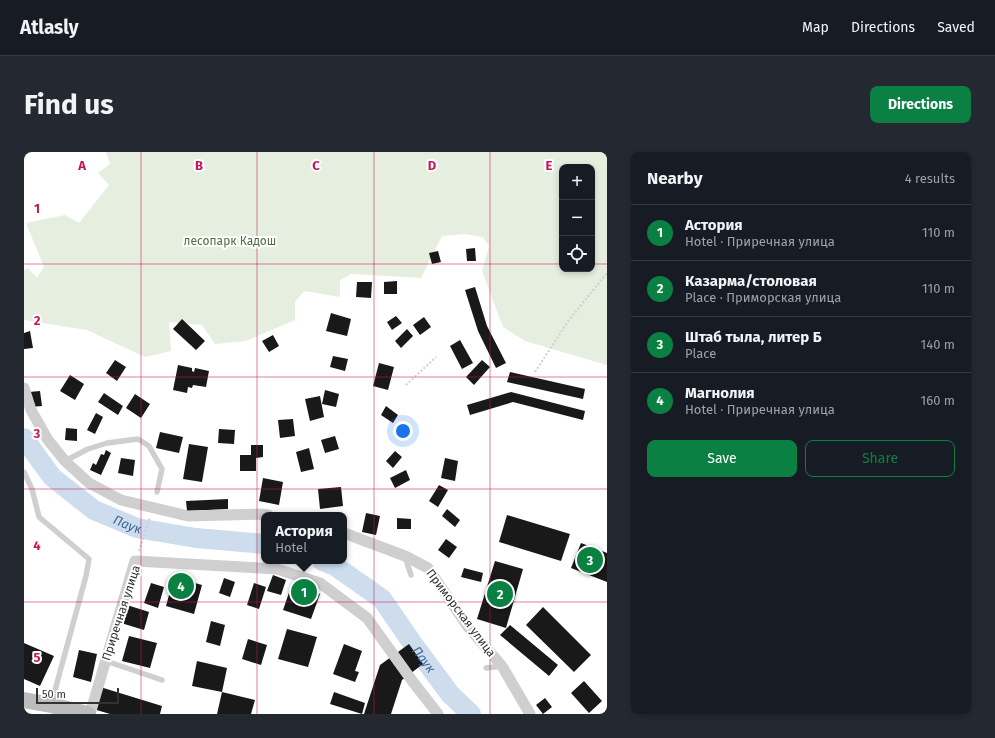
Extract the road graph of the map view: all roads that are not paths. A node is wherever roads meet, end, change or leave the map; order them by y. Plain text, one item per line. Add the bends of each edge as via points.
1 (24, 388) edge
2 (64, 461) junction
3 (24, 472) edge
4 (157, 492) dead end
5 (261, 514) edge
6 (347, 534) edge
7 (405, 556) junction
8 (411, 575) dead end
9 (106, 661) junction
10 (502, 666) junction
11 (486, 668) dead end
12 (162, 680) dead end
13 (24, 700) edge
14 (51, 705) junction
15 (89, 714) edge
16 (438, 714) edge
17 (530, 714) edge

1 - 2 street via 31,410 48,440
2 - 4 lane via 107,443 138,439 149,446 162,469
2 - 5 street via 89,483 121,500 152,509 188,516
3 - 14 lane via 32,489 39,517 89,559
6 - 7 street, Приморская улица
7 - 8 lane
7 - 10 street, Приморская улица via 428,568 468,627
9 - 12 lane
9 - 15 street, Приречная улица
9 - 16 street, Приречная улица via 135,561 277,569 320,583 367,618
10 - 11 lane
10 - 17 street, Приморская улица
13 - 14 street
14 - 15 street

